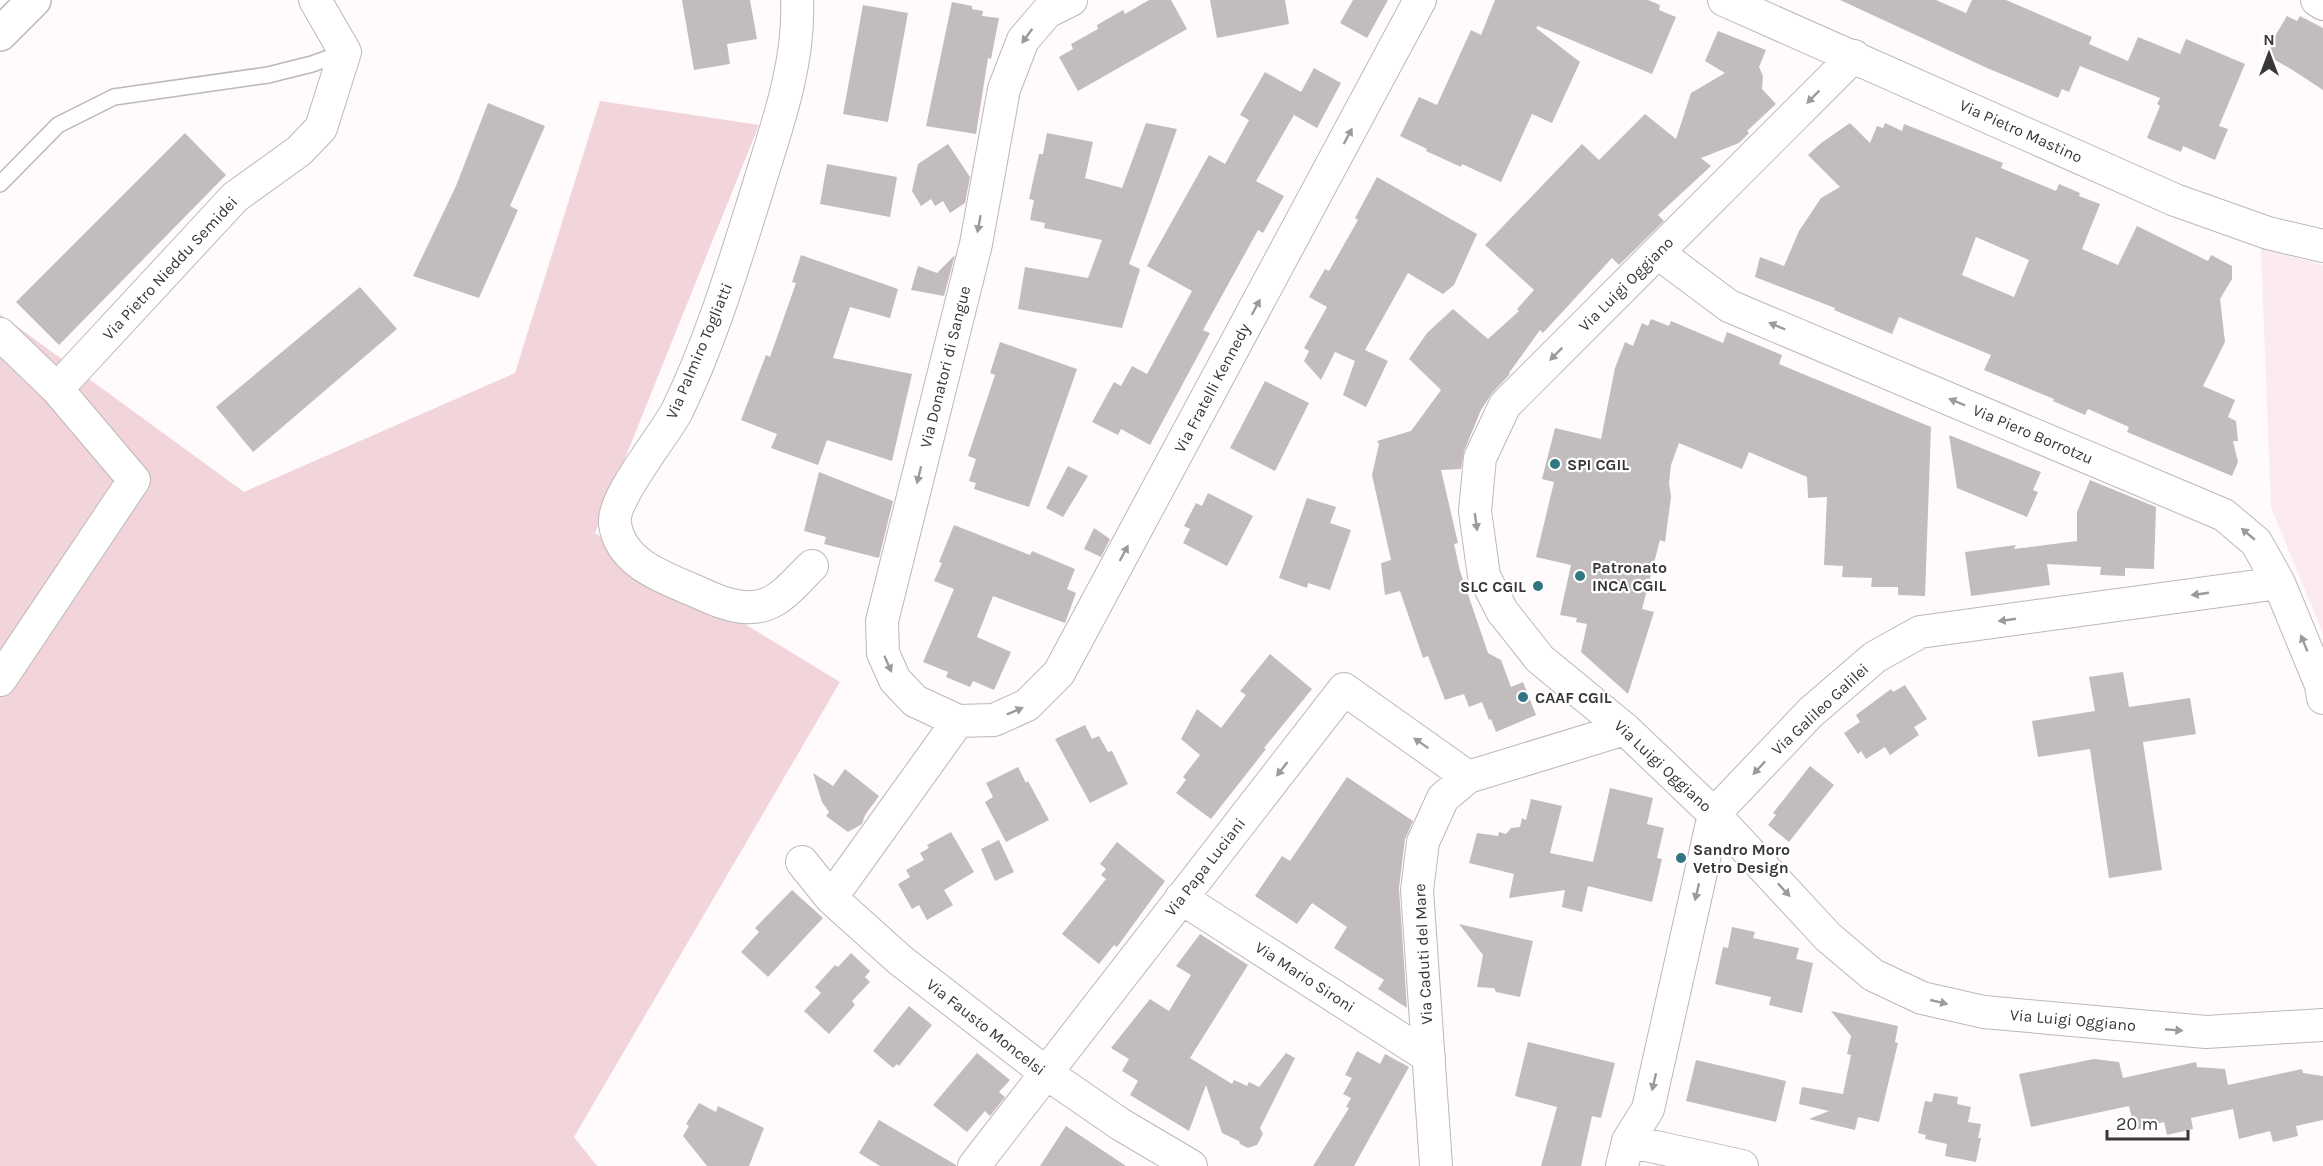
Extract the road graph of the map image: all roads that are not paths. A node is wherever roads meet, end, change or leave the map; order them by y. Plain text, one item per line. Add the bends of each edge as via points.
1 (34, 0) edge
2 (315, 0) edge
3 (797, 0) edge
4 (1420, 0) edge
5 (1725, 0) edge
6 (2317, 0) edge
7 (1052, 4) edge
8 (2323, 4) edge
9 (0, 34) edge
10 (345, 52) junction
11 (1854, 56) junction
12 (0, 184) edge
13 (2323, 246) edge
14 (1658, 253) junction
15 (0, 334) edge
16 (57, 389) junction
17 (812, 566) dead end
18 (2279, 583) junction
19 (0, 680) edge
20 (2323, 698) edge
21 (958, 721) junction
22 (1625, 729) junction
23 (1468, 777) junction
24 (1714, 814) junction
25 (802, 862) dead end
26 (831, 898) junction
27 (1181, 898) junction
28 (2323, 1025) edge
29 (1429, 1057) junction
30 (1046, 1073) junction
31 (1625, 1154) edge
32 (974, 1166) edge
33 (1191, 1166) edge
34 (1436, 1166) edge
35 (1742, 1166) edge

1 - 9 street
2 - 10 street
3 - 17 street, Via Palmiro Togliatti via 798,25 784,101 724,298 676,412 618,503 614,523 621,545 645,568 721,603 751,608 776,600
21 -> 4 street, Via Fratelli Kennedy via 994,720 1027,705 1059,673
5 - 11 street, Via Pietro Mastino
6 - 8 street
7 -> 21 street, Via Donatori di Sangue via 1023,40 1004,89 976,244 882,621 883,653 895,680 915,701
10 - 12 lane via 268,75 114,97 58,125
10 - 16 street, Via Pietro Nieddu Semidei via 321,128 298,151 235,197
11 - 13 street, Via Pietro Mastino via 2175,200 2268,233
11 -> 14 street, Via Luigi Oggiano
18 -> 14 street, Via Piero Borrotzu via 2256,542 2224,515 1730,306
14 -> 22 street, Via Luigi Oggiano via 1505,405 1480,458 1475,511 1484,576 1502,611 1540,659
15 - 16 street
16 - 19 street via 134,480
20 -> 18 street, Via Piero Borrotzu via 2321,684
18 -> 24 street, Via Galileo Galilei via 1920,632 1875,657 1811,712
21 - 26 street
22 - 23 street, Via Caduti del Mare
22 - 24 street, Via Luigi Oggiano
23 -> 27 street, Via Papa Luciani via 1344,689
23 - 29 street, Via Caduti del Mare via 1443,798 1423,842 1417,890
24 -> 28 street, Via Luigi Oggiano via 1828,937 1873,975 1922,998 1984,1012 2206,1032
24 -> 31 street via 1648,1109
25 - 26 street, Via Fausto Moncelsi
26 - 30 street, Via Fausto Moncelsi via 900,960
27 - 29 street, Via Mario Sironi
27 - 30 street, Via Papa Luciani
29 - 34 street, Via Caduti del Mare
30 - 32 street, Via Papa Luciani
30 - 33 street, Via Fausto Moncelsi
31 - 35 street

